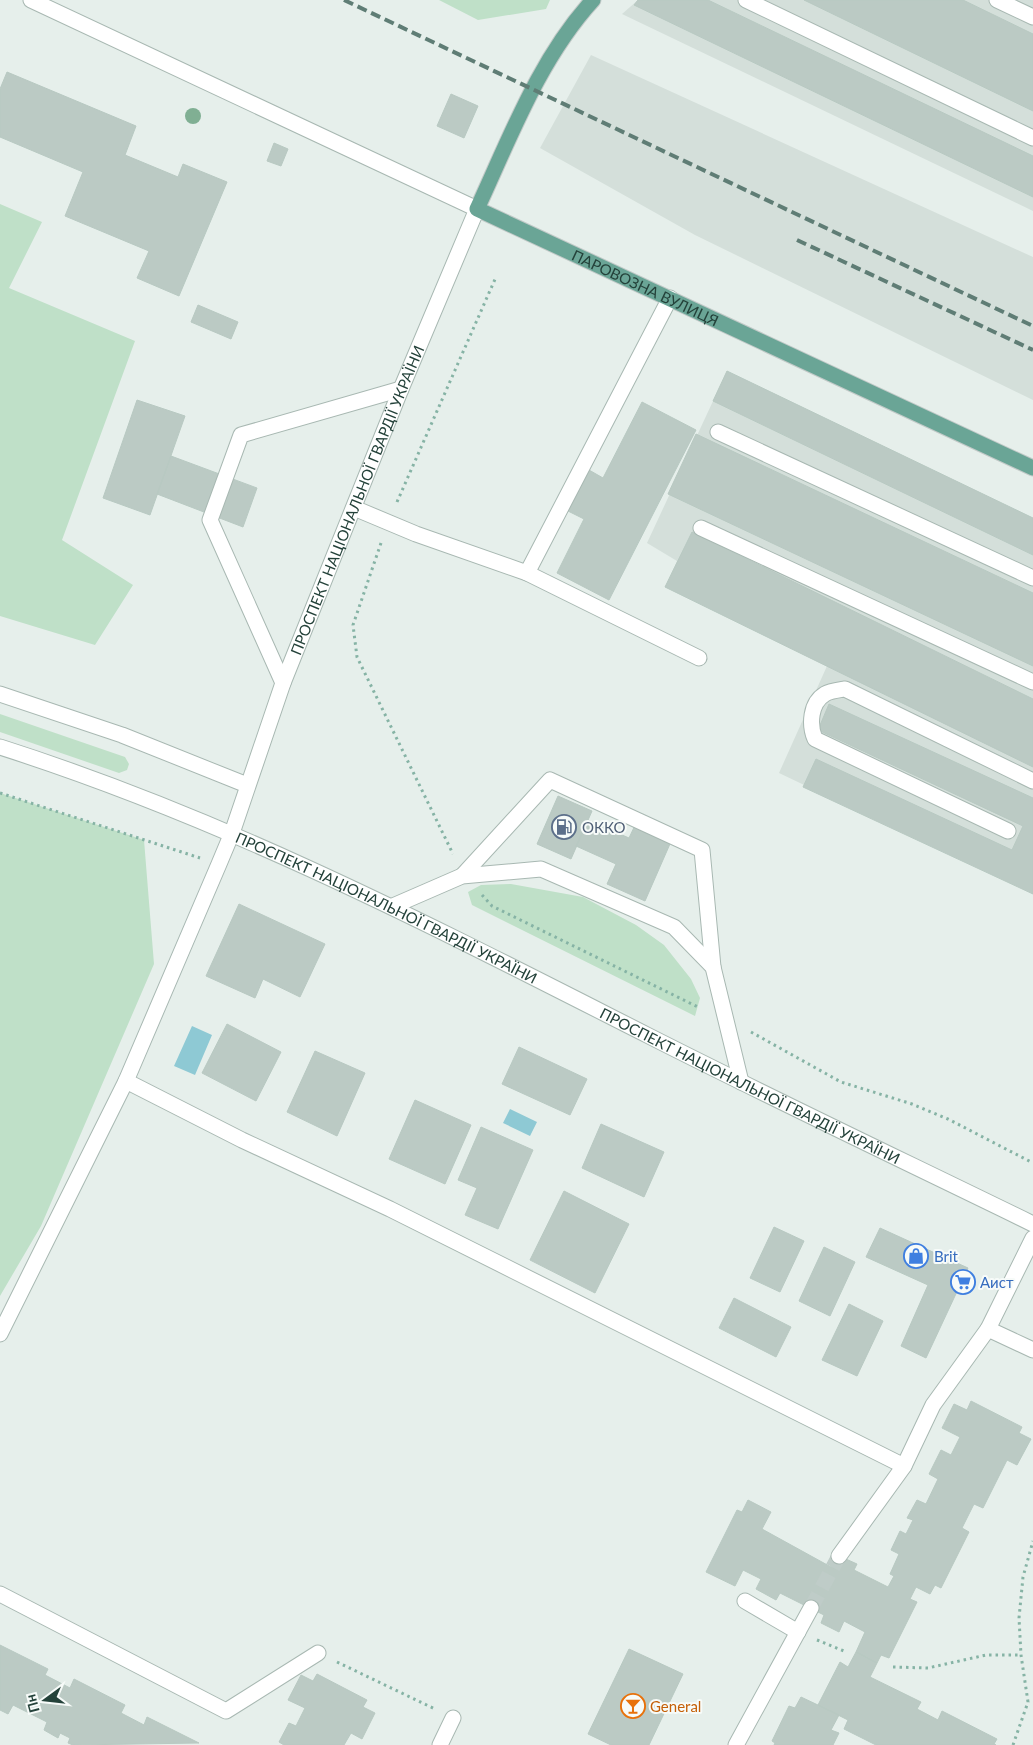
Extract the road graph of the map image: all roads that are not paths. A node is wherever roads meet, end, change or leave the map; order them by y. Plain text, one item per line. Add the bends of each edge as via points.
1 (31, 0) edge
2 (593, 0) edge
3 (746, 0) edge
4 (997, 0) edge
5 (1033, 17) edge
6 (1033, 138) edge
7 (477, 210) junction
8 (670, 298) junction
9 (401, 389) junction
10 (718, 432) dead end
11 (1033, 468) edge
12 (354, 508) junction
13 (701, 528) dead end
14 (528, 573) junction
15 (1033, 578) edge
16 (699, 658) dead end
17 (1033, 682) edge
18 (283, 683) junction
19 (0, 694) edge
20 (0, 747) edge
21 (1033, 781) edge
22 (247, 784) junction
23 (1008, 831) dead end
24 (232, 833) junction
25 (462, 876) junction
26 (393, 906) junction
27 (712, 967) junction
28 (126, 1081) junction
29 (741, 1082) junction
30 (1033, 1224) edge
31 (1033, 1238) edge
32 (988, 1329) junction
33 (0, 1334) edge
34 (1033, 1350) edge
35 (904, 1466) junction
36 (839, 1556) tunnel mouth
37 (0, 1594) edge
38 (745, 1601) dead end
39 (810, 1608) tunnel mouth
40 (798, 1632) junction
41 (318, 1654) road end
42 (453, 1718) road end
43 (440, 1745) edge
44 (736, 1745) edge

1 - 7 street
2 - 7 main road via 574,20 532,90
3 - 6 street
4 - 5 street
7 - 8 main road, ПАРОВОЗНА ВУЛИЦЯ
7 - 9 street, ПРОСПЕКТ НАЦІОНАЛЬНОЇ ГВАРДІЇ УКРАЇНИ
8 - 11 main road, ПАРОВОЗНА ВУЛИЦЯ
8 - 14 street
9 - 12 street, ПРОСПЕКТ НАЦІОНАЛЬНОЇ ГВАРДІЇ УКРАЇНИ
9 - 18 street via 241,435 210,520
10 - 15 street
12 - 14 street via 416,534
12 - 18 street, ПРОСПЕКТ НАЦІОНАЛЬНОЇ ГВАРДІЇ УКРАЇНИ
13 - 17 street
14 - 16 street
18 - 22 street, ПРОСПЕКТ НАЦІОНАЛЬНОЇ ГВАРДІЇ УКРАЇНИ
19 - 22 street via 122,735
20 - 24 street via 83,774
21 - 23 street via 845,688 824,694 813,709 810,729 815,739
22 - 24 street, ПРОСПЕКТ НАЦІОНАЛЬНОЇ ГВАРДІЇ УКРАЇНИ
24 - 26 street, ПРОСПЕКТ НАЦІОНАЛЬНОЇ ГВАРДІЇ УКРАЇНИ
24 - 28 street
25 - 26 street
25 - 27 street via 541,869 674,927
25 - 27 street via 550,780 702,850
26 - 29 street, ПРОСПЕКТ НАЦІОНАЛЬНОЇ ГВАРДІЇ УКРАЇНИ
27 - 29 street
28 - 33 street
28 - 35 street
29 - 30 street, ПРОСПЕКТ НАЦІОНАЛЬНОЇ ГВАРДІЇ УКРАЇНИ
31 - 32 street
32 - 34 street
32 - 35 street via 933,1405
35 - 36 street
37 - 41 street via 226,1711
38 - 40 street
39 - 40 street
40 - 44 street
42 - 43 street

